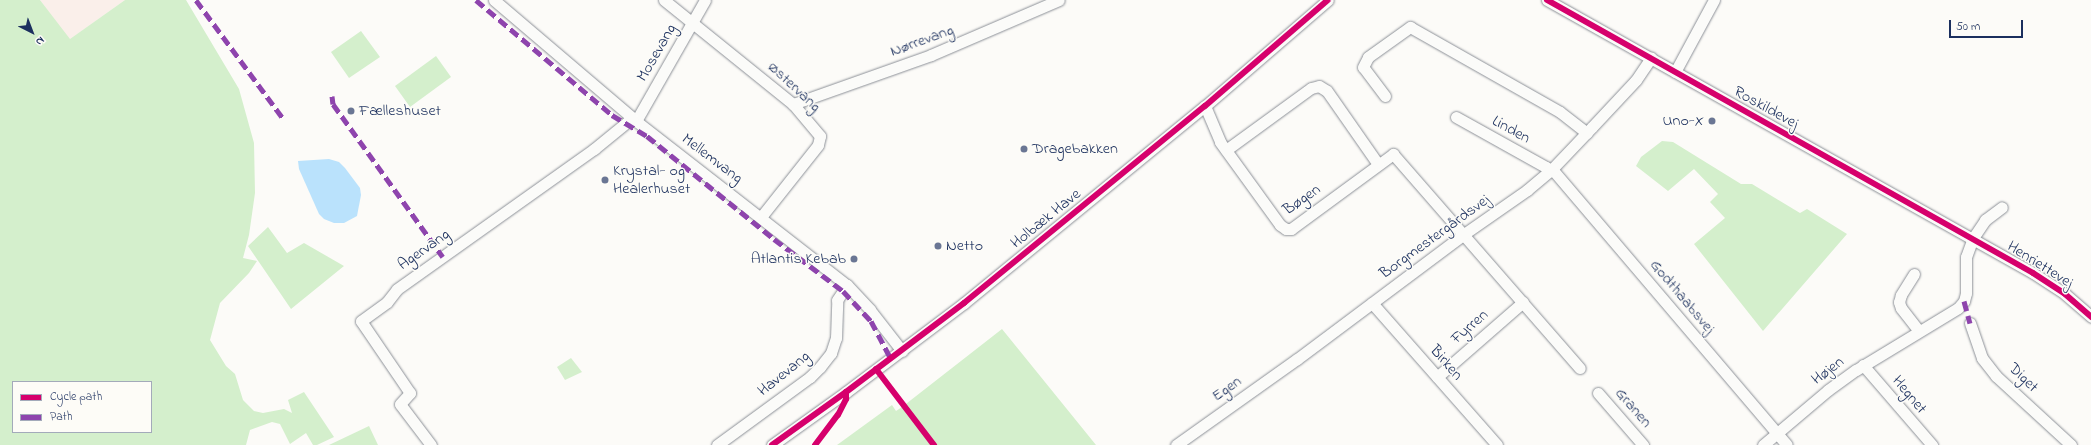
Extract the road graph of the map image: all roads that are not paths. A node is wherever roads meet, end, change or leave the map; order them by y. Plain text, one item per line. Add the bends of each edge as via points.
1 (494, 0) edge
2 (664, 0) edge
3 (705, 0) edge
4 (1058, 0) edge
5 (1328, 0) edge
6 (1547, 0) edge
7 (1714, 0) edge
8 (692, 23) junction
9 (1651, 58) junction
10 (1675, 72) junction
11 (1385, 96) dead end
12 (793, 104) junction
13 (1205, 106) junction
14 (1456, 117) dead end
15 (634, 120) junction
16 (1587, 133) junction
17 (1226, 150) junction
18 (1378, 164) junction
19 (1551, 170) junction
20 (2002, 207) dead end
21 (761, 217) junction
22 (1464, 234) junction
23 (1973, 238) junction
24 (1914, 274) dead end
25 (847, 285) junction
26 (1523, 302) junction
27 (1372, 303) junction
28 (2091, 317) edge
29 (1970, 323) dead end
30 (1919, 331) junction
31 (902, 351) junction
32 (1297, 359) joint
33 (1863, 364) junction
34 (1580, 368) dead end
35 (1437, 377) junction
36 (1598, 392) dead end
37 (1777, 433) junction
38 (431, 445) edge
39 (717, 445) edge
40 (772, 445) edge
41 (1176, 445) edge
42 (1497, 445) edge
43 (1643, 445) edge
44 (1763, 445) edge
45 (1787, 445) edge
46 (1932, 445) edge
47 (2071, 445) edge

1 - 15 street, Mellemvang
2 - 8 street, Østervang
3 - 8 street, Mosevang
4 - 12 street, Nørrevang via 932,55
5 - 13 street, Holbæk Have
6 - 9 street, Roskildevej
7 - 10 street
8 - 12 street, Østervang
8 - 15 street, Mosevang
9 - 10 street, Roskildevej
9 - 16 street, Borgmestergårdsvej via 1636,80
10 - 23 street, Roskildevej
11 - 16 street via 1363,67 1368,57 1410,27 1560,112
12 - 21 street, Østervang via 821,140
13 - 17 street, Bøgen via 1216,134
13 - 31 street, Holbæk Have
14 - 19 street, Linden
15 - 21 street, Mellemvang
15 - 38 street, Agervang via 397,289 387,302 361,321 410,393 400,404
16 - 19 street, Borgmestergårdsvej
17 - 18 street via 1311,88 1319,86 1327,92
17 - 18 street, Bøgen via 1280,225 1288,229
18 - 22 street, Bøgen via 1393,154
19 - 22 street, Borgmestergårdsvej
19 - 37 street, Godthaabsvej
20 - 23 street, Højen via 1985,220
21 - 25 street, Mellemvang
22 - 26 street
22 - 27 street, Borgmestergårdsvej
23 - 28 street, Henriettevej via 2065,294
23 - 30 street, Højen via 1966,257 1964,301 1956,310
24 - 30 street via 1899,302
25 - 31 street, Mellemvang
25 - 39 street, Havevang via 837,300 836,338 831,353 820,367
26 - 34 street
26 - 35 street, Fyrren
27 - 32 street, Borgmestergårdsvej
27 - 35 street, Birken
29 - 47 street, Diget via 1982,358 1996,376
30 - 33 street, Højen
31 - 40 street, Holbæk Have
32 - 41 street, Egen
33 - 37 street, Højen
33 - 46 street, Hegnet
35 - 42 street, Birken
36 - 43 street, Granen
37 - 44 street, Højen
37 - 45 street, Godthaabsvej

